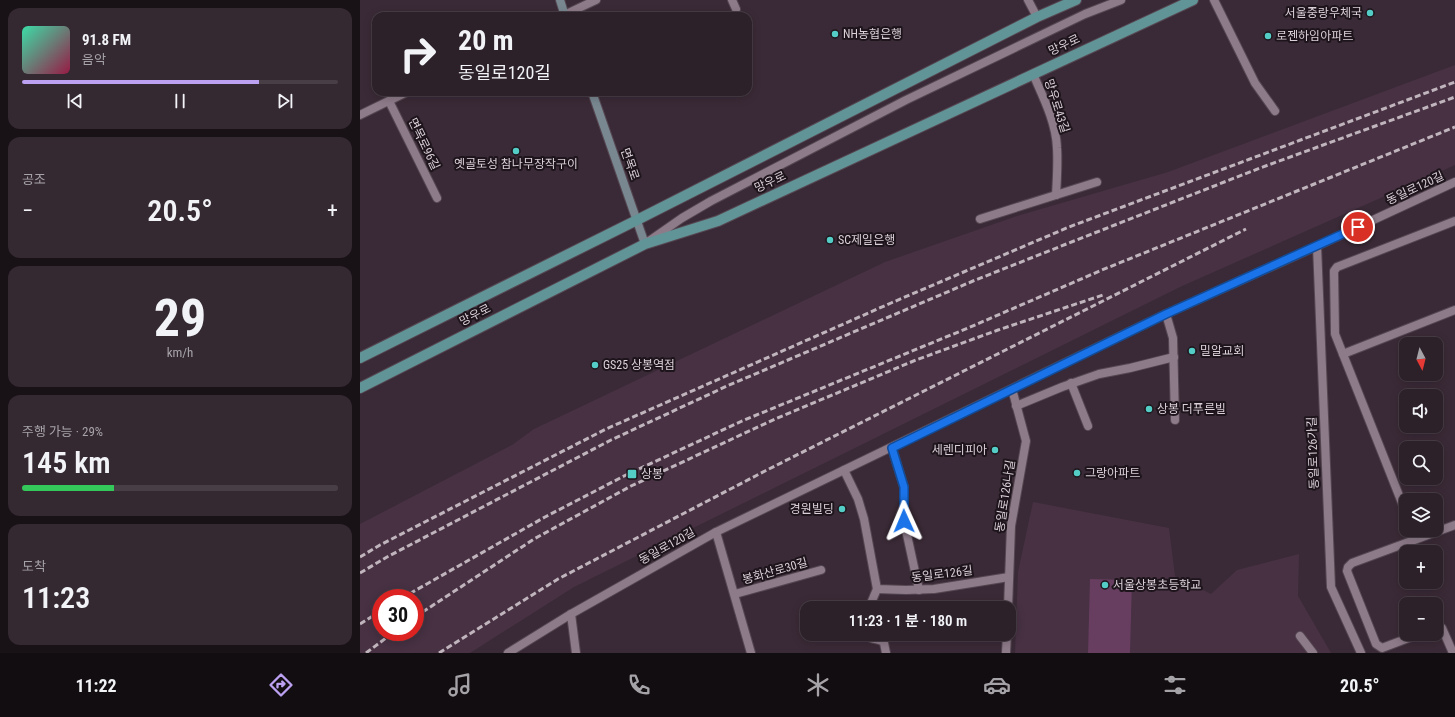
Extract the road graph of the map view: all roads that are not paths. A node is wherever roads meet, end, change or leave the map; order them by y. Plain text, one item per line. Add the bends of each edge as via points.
1 (560, 0) edge
2 (596, 0) edge
3 (732, 0) edge
4 (1028, 0) edge
5 (1122, 0) edge
6 (1193, 0) edge
7 (1214, 0) edge
8 (1076, 1) edge
9 (736, 9) dead end
10 (563, 12) edge
11 (572, 12) edge
12 (1037, 17) junction
13 (1033, 74) junction
14 (399, 96) edge
15 (593, 96) edge
16 (389, 101) junction
17 (1275, 110) dead end
18 (360, 115) edge
19 (1097, 182) dead end
20 (1455, 182) edge
21 (1056, 195) junction
22 (437, 198) dead end
23 (980, 219) dead end
24 (637, 220) junction
25 (1455, 221) edge
26 (645, 244) junction
27 (1317, 246) junction
28 (1455, 310) edge
29 (1166, 314) junction
30 (1173, 338) junction
31 (1165, 342) dead end
32 (1343, 354) junction
33 (1174, 357) junction
34 (360, 358) edge
35 (1071, 383) junction
36 (360, 388) edge
37 (1012, 389) junction
38 (1016, 406) junction
39 (1175, 420) dead end
40 (1088, 426) dead end
41 (892, 448) junction
42 (844, 470) junction
43 (1399, 494) edge
44 (1455, 525) edge
45 (716, 532) junction
46 (1416, 538) joint
47 (821, 570) dead end
48 (1009, 577) junction
49 (877, 588) junction
50 (919, 590) junction
51 (735, 594) junction
52 (872, 601) edge
53 (1008, 601) edge
54 (571, 614) junction
55 (1443, 630) edge
56 (1300, 636) dead end
57 (882, 641) edge
58 (1006, 641) edge
59 (1400, 641) edge
60 (508, 653) edge
61 (576, 653) edge
62 (751, 653) edge
63 (886, 653) edge
64 (1006, 653) edge
65 (1313, 653) edge
66 (1361, 653) edge
67 (1453, 653) edge

1 - 10 main road
2 - 11 street
3 - 9 street
4 - 12 street
5 - 26 street via 1085,14 906,100 711,201
6 - 13 main road, 망우로
7 - 17 street via 1255,83
8 - 12 main road, 망우로
12 - 24 main road, 망우로
13 - 21 street, 망우로43길 via 1054,130 1057,147
13 - 26 main road, 망우로 via 718,221
14 - 16 street
15 - 24 main road, 면목로
16 - 18 street
16 - 22 street, 면목로96길
19 - 21 street
20 - 27 street, 동일로120길
21 - 23 street
24 - 26 main road, 면목로
24 - 34 main road, 망우로
25 - 32 street via 1337,267 1334,271 1334,329
26 - 36 main road, 망우로
27 - 29 street, 동일로120길
27 - 66 street, 동일로126가길 via 1331,588
28 - 32 street
29 - 30 street
29 - 37 street, 동일로120길
30 - 31 street
30 - 33 street
32 - 43 street
33 - 35 street
33 - 39 street
35 - 38 street
35 - 40 street
37 - 38 street, 동일로126나길
37 - 41 street, 동일로120길
38 - 48 street, 동일로126나길 via 1026,441 1011,526
41 - 42 street, 동일로120길
41 - 50 street via 903,483 904,521
42 - 45 street, 동일로120길
42 - 49 street via 858,499 864,519
44 - 46 street
45 - 51 street, 봉화산로30길
45 - 54 street, 동일로120길
46 - 59 street via 1352,563 1346,571 1376,644 1382,648
47 - 51 street, 봉화산로30길
48 - 50 street, 동일로126길
48 - 53 street, 동일로126나길
49 - 50 street, 동일로126길
49 - 52 street
51 - 62 street, 봉화산로30길
54 - 60 street, 동일로120길
54 - 61 street
55 - 67 street
56 - 65 street
57 - 63 street
58 - 64 street

